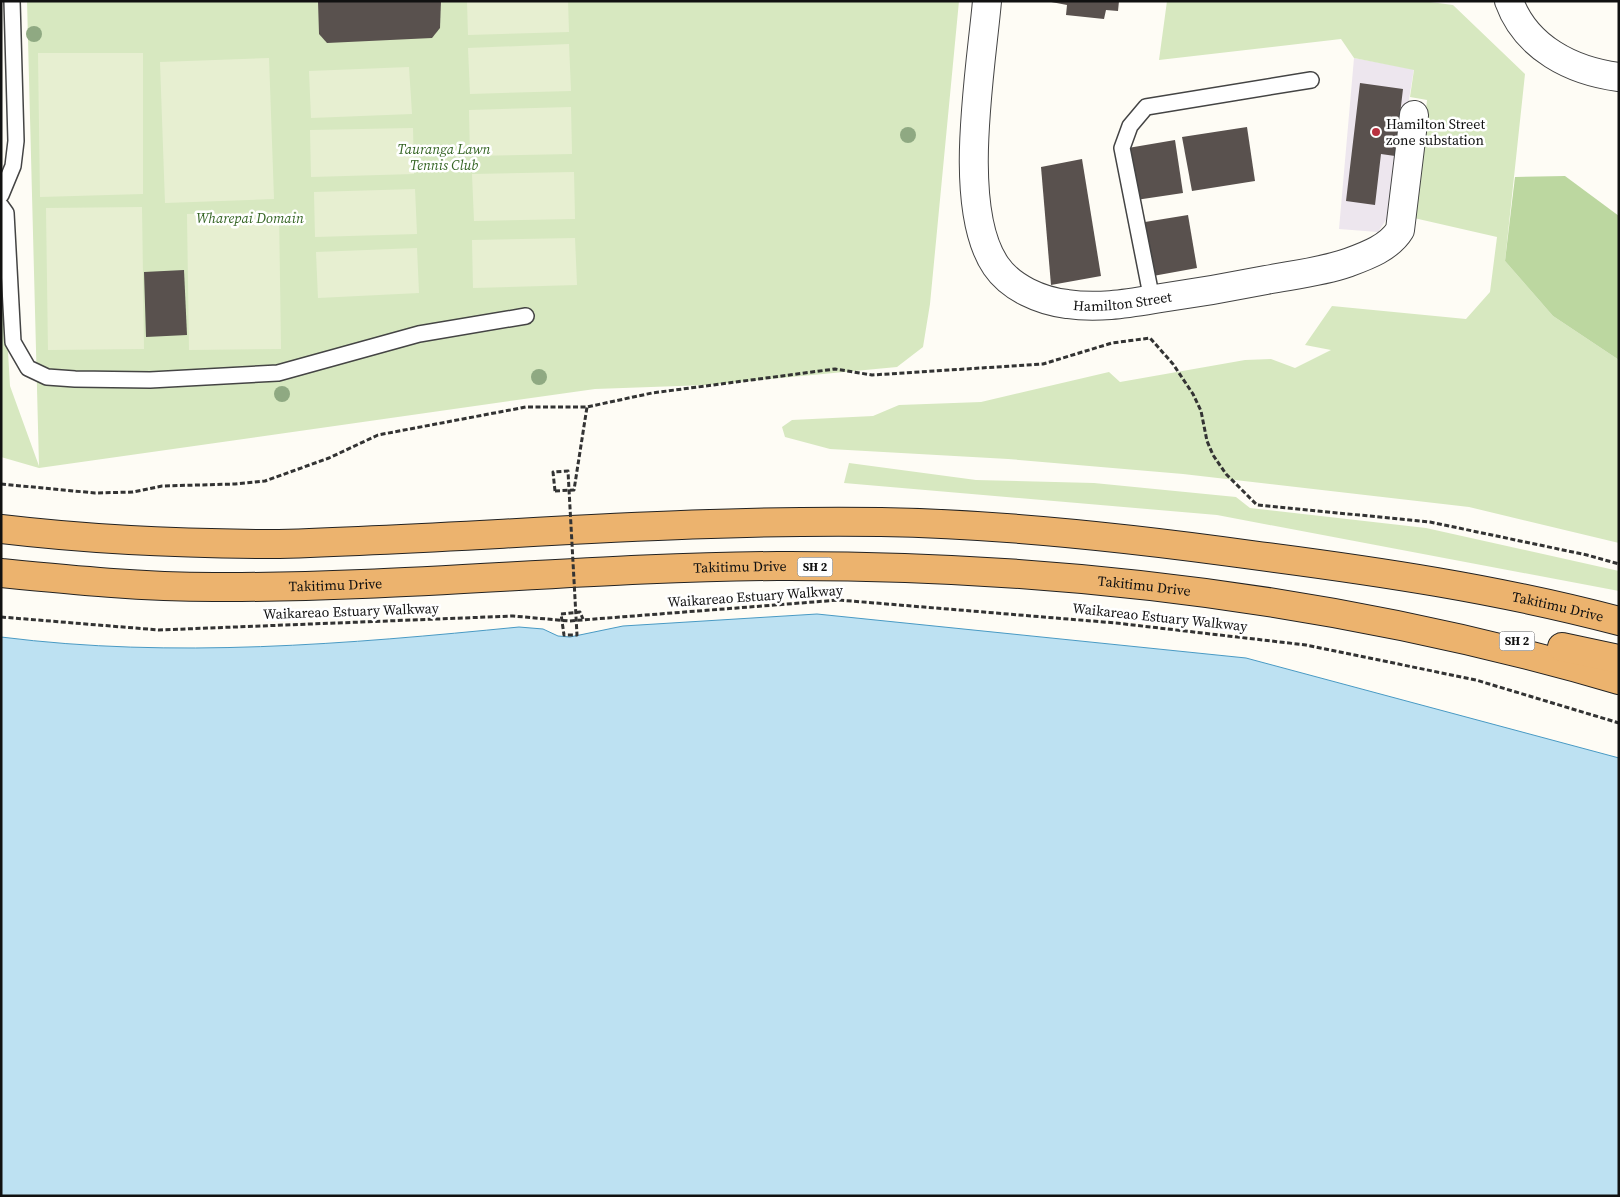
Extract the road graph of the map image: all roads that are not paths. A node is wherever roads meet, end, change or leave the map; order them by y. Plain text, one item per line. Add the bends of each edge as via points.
1 (12, 1) edge
2 (987, 1) edge
3 (1508, 1) edge
4 (1619, 78) edge
5 (1311, 80) dead end
6 (1414, 115) dead end
7 (1, 195) edge
8 (1, 206) edge
9 (1152, 300) junction
10 (526, 316) dead end
11 (1, 529) edge
12 (1, 573) edge
13 (1619, 621) edge
14 (1415, 629) junction
15 (1619, 659) edge
16 (1619, 680) edge

1 - 7 lane via 16,141 13,166
2 - 9 street, Hamilton Street via 974,150 975,190 983,240 996,267 1018,287 1052,302 1102,306
3 - 4 street via 1534,39 1562,62 1599,75
5 - 9 lane via 1146,107 1130,126 1122,148
6 - 9 street, Hamilton Street via 1400,230 1387,244 1336,267
8 - 10 lane via 6,212 13,342 28,368 47,376 75,380 150,380 278,372 419,334
11 - 13 highway, Takitimu Drive via 180,543 279,544 772,523 884,522 995,528 1116,538 1347,567 1462,585
12 - 14 highway, Takitimu Drive / SH 2 via 135,585 214,587 777,566 942,570 1122,582 1249,598
14 - 15 highway, SH 2 via 1568,647
14 - 16 highway, Takitimu Drive / SH 2

